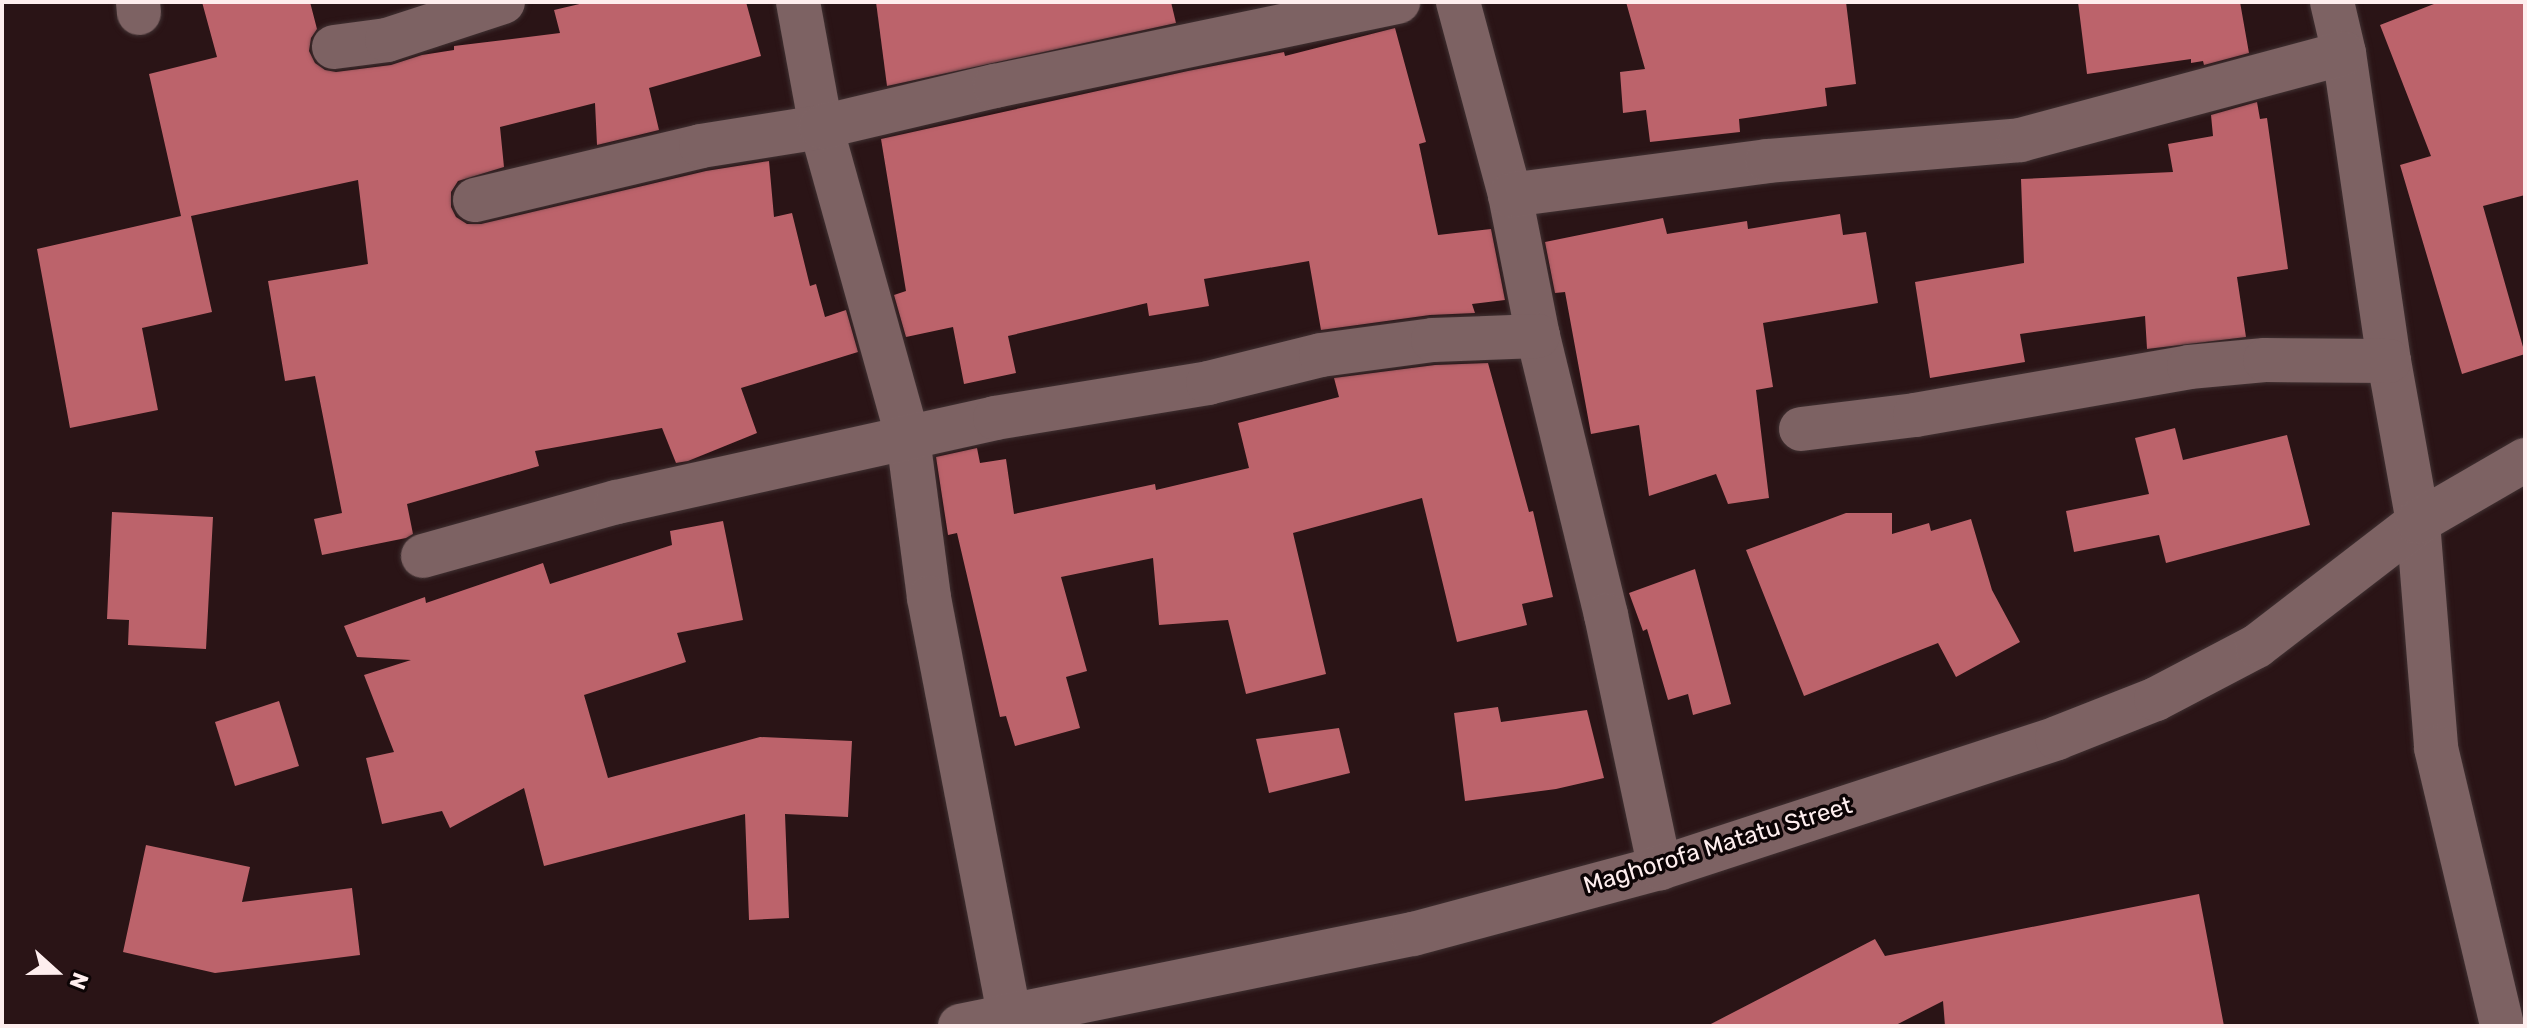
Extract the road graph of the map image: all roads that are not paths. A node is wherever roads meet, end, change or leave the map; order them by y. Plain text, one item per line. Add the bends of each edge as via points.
1 (503, 2) edge
2 (798, 2) edge
3 (1398, 2) edge
4 (1458, 2) edge
5 (2332, 2) edge
6 (334, 47) dead end
7 (2344, 53) junction
8 (821, 127) junction
9 (1510, 195) junction
10 (475, 200) dead end
11 (1538, 336) junction
12 (2389, 361) junction
13 (1801, 429) dead end
14 (908, 438) junction
15 (2525, 460) edge
16 (2418, 522) junction
17 (423, 556) dead end
18 (1660, 868) junction
19 (1009, 1013) junction
20 (960, 1026) edge
21 (2502, 1026) edge

1 - 6 street via 387,40
2 - 8 street
3 - 8 street
4 - 9 street
5 - 7 street
7 - 9 street via 2020,140 1767,161
7 - 12 street
8 - 10 street via 701,146
8 - 14 street
9 - 11 street
11 - 14 street via 1433,340 1321,355 1208,383
11 - 18 street
12 - 13 street via 2265,360 2189,367 1915,415
12 - 16 street
14 - 17 street via 617,502
14 - 19 street via 929,598
15 - 16 street, Maghorofa Matatu Street
16 - 18 street, Maghorofa Matatu Street via 2257,646 2156,699 2057,738
16 - 21 street via 2436,748
18 - 19 street, Maghorofa Matatu Street via 1413,934
19 - 20 street, Maghorofa Matatu Street

